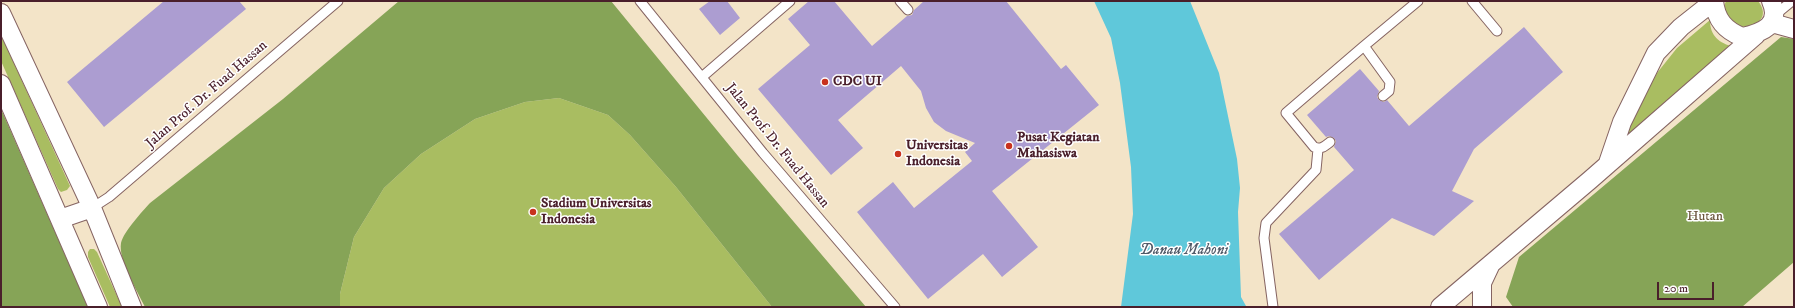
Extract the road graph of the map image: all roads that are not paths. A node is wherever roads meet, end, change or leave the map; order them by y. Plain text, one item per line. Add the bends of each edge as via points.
1 (338, 1) edge
2 (640, 1) edge
3 (790, 1) edge
4 (900, 1) edge
5 (1418, 1) edge
6 (1472, 1) edge
7 (1714, 1) edge
8 (1792, 1) edge
9 (908, 10) dead end
10 (1, 13) edge
11 (1773, 13) edge
12 (1794, 29) edge
13 (1497, 31) dead end
14 (1756, 34) junction
15 (1364, 46) junction
16 (702, 76) junction
17 (1, 84) edge
18 (1383, 96) dead end
19 (1330, 142) dead end
20 (1318, 149) junction
21 (1607, 164) junction
22 (92, 208) junction
23 (60, 219) junction
24 (1491, 264) junction
25 (1273, 306) edge
26 (98, 307) edge
27 (132, 307) edge
28 (895, 307) edge
29 (1440, 307) edge
30 (1482, 307) edge

1 - 22 lane, Jalan Prof. Dr. Fuad Hassan via 109,198
2 - 16 lane, Jalan Prof. Dr. Fuad Hassan
3 - 16 lane
4 - 9 lane
5 - 15 lane
6 - 13 lane
7 - 14 street via 1717,16 1724,27 1742,37
7 - 21 street via 1681,27 1656,53 1622,122
8 - 11 lane
10 - 22 street
11 - 12 street
11 - 14 street
14 - 21 street
15 - 18 lane via 1390,82 1389,91
15 - 20 lane via 1286,113
16 - 28 lane, Jalan Prof. Dr. Fuad Hassan via 763,153
17 - 23 street
19 - 20 lane
20 - 25 lane via 1316,170 1266,222 1264,238
21 - 24 street
22 - 23 street
22 - 27 street
23 - 26 street
24 - 29 street
24 - 30 street via 1482,283

